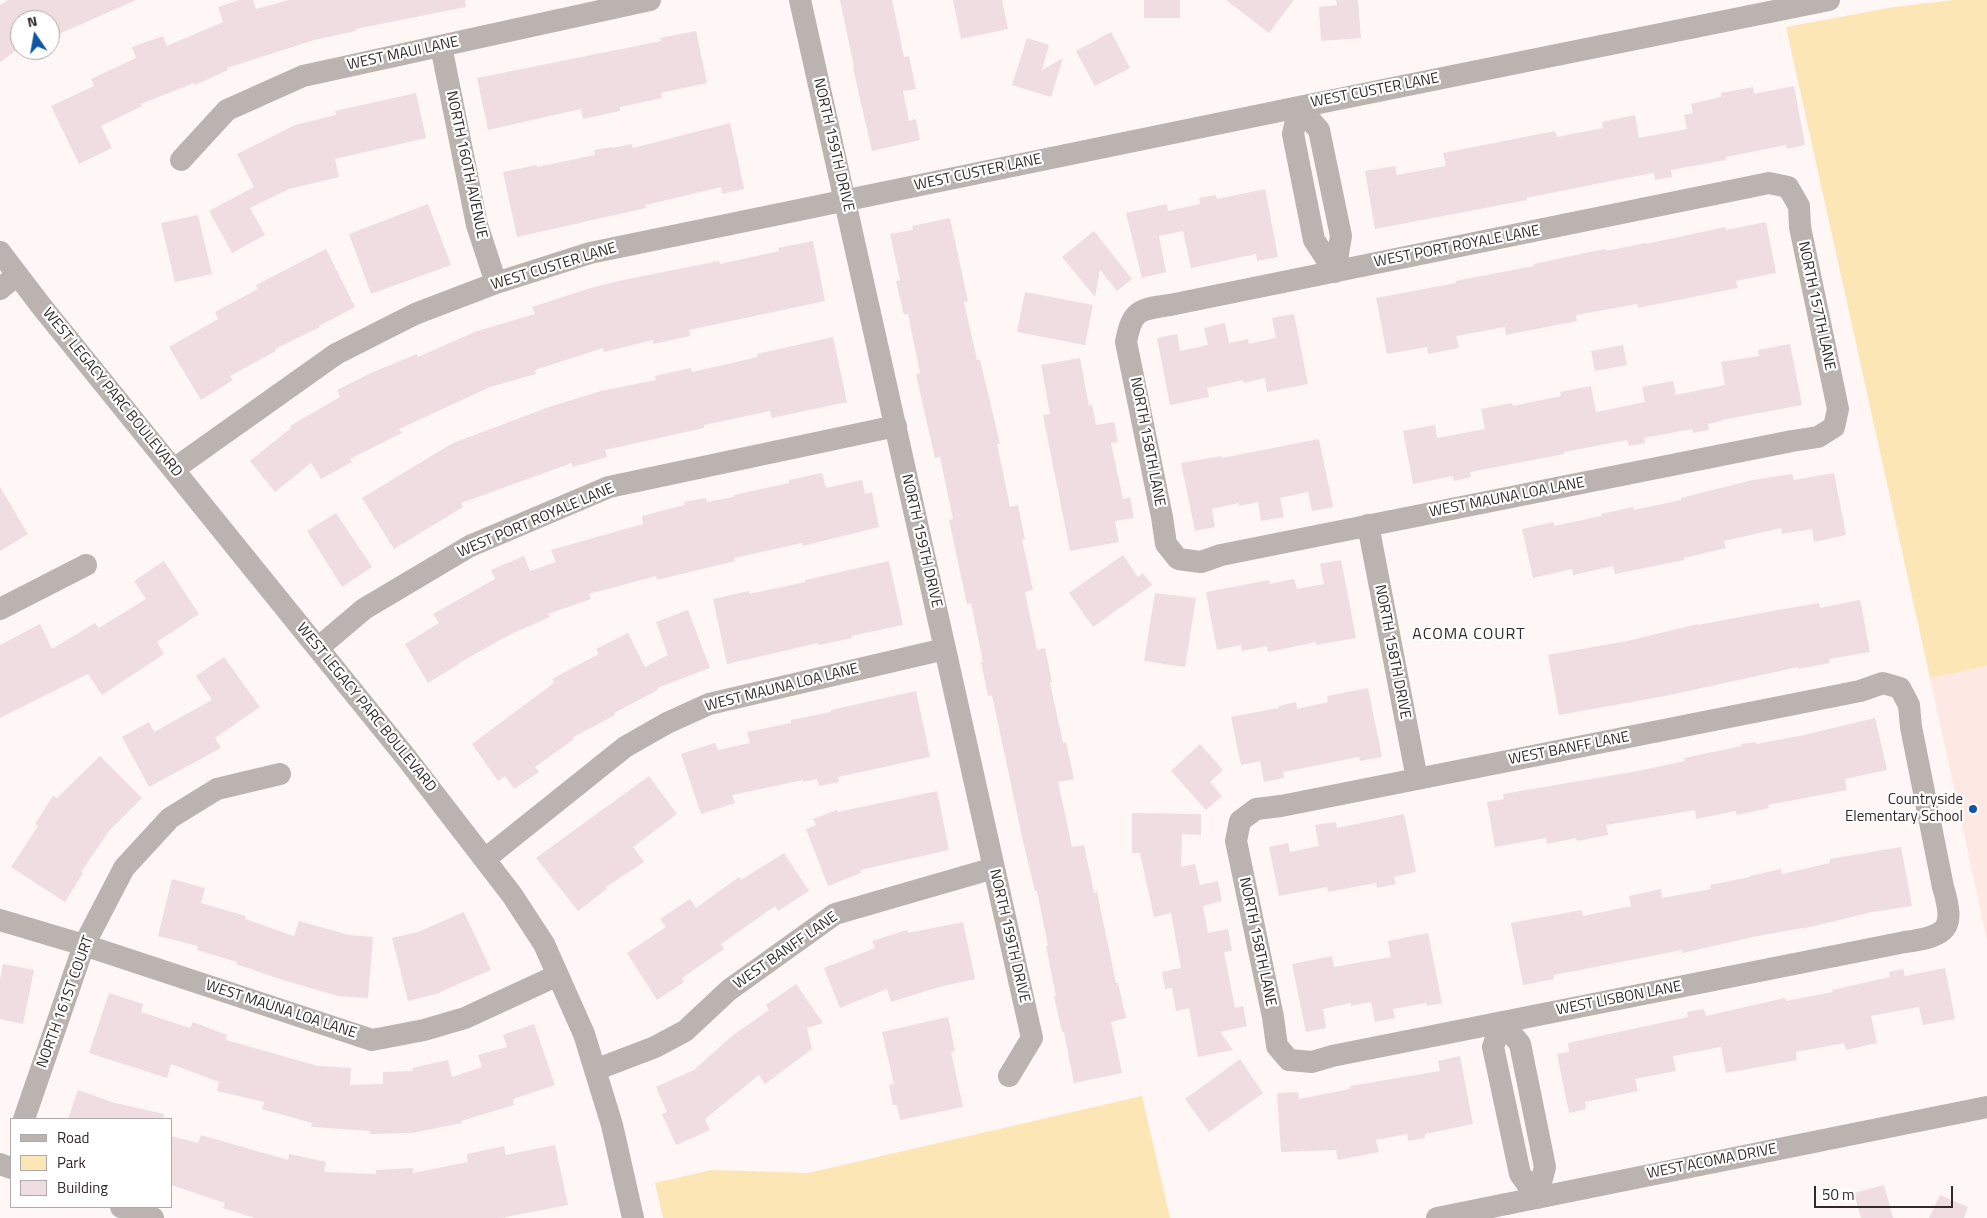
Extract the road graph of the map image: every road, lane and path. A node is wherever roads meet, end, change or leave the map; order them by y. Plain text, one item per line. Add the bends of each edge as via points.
1 (650, 0) edge
2 (800, 0) edge
3 (1829, 0) edge
4 (1771, 6) edge
5 (441, 46) junction
6 (1299, 106) junction
7 (181, 160) dead end
8 (1788, 187) joint
9 (1334, 199) junction
10 (846, 200) junction
11 (1307, 204) junction
12 (0, 252) edge
13 (1335, 272) junction
14 (18, 275) junction
15 (496, 282) junction
16 (0, 289) edge
17 (1130, 322) joint
18 (896, 426) junction
19 (1834, 427) joint
20 (174, 469) junction
21 (1368, 526) junction
22 (1178, 559) joint
23 (86, 565) dead end
24 (0, 609) edge
25 (318, 648) junction
26 (945, 649) junction
27 (280, 774) dead end
28 (1417, 778) junction
29 (1240, 820) joint
30 (485, 859) junction
31 (994, 868) junction
32 (0, 920) edge
33 (1946, 927) joint
34 (84, 945) junction
35 (558, 975) junction
36 (1502, 1022) junction
37 (1289, 1060) joint
38 (595, 1070) junction
39 (1009, 1076) dead end
40 (1529, 1090) junction
41 (1503, 1095) junction
42 (1987, 1107) edge
43 (24, 1118) edge
44 (1537, 1198) junction
45 (124, 1208) edge
46 (152, 1218) edge
47 (633, 1218) edge
48 (1437, 1218) edge

1 - 5 street, WEST MAUI LANE
2 - 10 street, NORTH 159TH DRIVE
3 - 4 street, WEST CUSTER LANE
4 - 6 street, WEST CUSTER LANE
5 - 7 street, WEST MAUI LANE via 303,76 227,110
5 - 15 street, NORTH 160TH AVENUE via 477,225
6 - 9 street via 1319,130
6 - 10 street, WEST CUSTER LANE
6 - 11 street via 1293,134
8 - 13 street, WEST PORT ROYALE LANE via 1770,183
8 - 19 street, NORTH 157TH LANE via 1799,206 1800,227 1838,408
9 - 11 street
9 - 13 street via 1340,236
10 - 15 street, WEST CUSTER LANE via 590,253
10 - 18 street, NORTH 159TH DRIVE
11 - 13 street via 1314,240
12 - 14 street, WEST LEGACY PARC BOULEVARD
13 - 17 street, WEST PORT ROYALE LANE via 1145,309
14 - 16 street
14 - 20 street, WEST LEGACY PARC BOULEVARD
15 - 20 street, WEST CUSTER LANE via 415,314 336,354
17 - 22 street, NORTH 158TH LANE via 1126,342 1166,544
18 - 25 street, WEST PORT ROYALE LANE via 609,487 470,546 364,609
18 - 26 street, NORTH 159TH DRIVE
19 - 21 street, WEST MAUNA LOA LANE via 1818,437
20 - 25 street, WEST LEGACY PARC BOULEVARD
21 - 22 street, WEST MAUNA LOA LANE via 1221,555 1201,562
21 - 28 street, NORTH 158TH DRIVE
23 - 24 street
25 - 30 street, WEST LEGACY PARC BOULEVARD
26 - 30 street, WEST MAUNA LOA LANE via 709,704 625,747
26 - 31 street, NORTH 159TH DRIVE
27 - 34 street, NORTH 161ST COURT via 217,789 170,818 124,868
28 - 29 street, WEST BANFF LANE via 1256,809
28 - 33 street, WEST BANFF LANE via 1851,693 1883,683 1900,688 1909,706 1950,910
29 - 37 street, NORTH 158TH LANE via 1236,841 1277,1046
30 - 35 street, WEST LEGACY PARC BOULEVARD via 544,944
31 - 38 street, WEST BANFF LANE via 835,914 730,990 685,1031 655,1047
31 - 39 street, NORTH 159TH DRIVE via 1032,1038
32 - 34 street, WEST MAUNA LOA LANE
33 - 36 street, WEST LISBON LANE via 1933,938
34 - 35 street, WEST MAUNA LOA LANE via 372,1040 465,1018
34 - 43 street, NORTH 161ST COURT
35 - 38 street, WEST LEGACY PARC BOULEVARD via 584,1034
36 - 37 street, WEST LISBON LANE via 1312,1062
36 - 40 street via 1520,1044
36 - 41 street via 1493,1047
38 - 47 street, WEST LEGACY PARC BOULEVARD via 612,1125
40 - 41 street
40 - 44 street via 1545,1167
41 - 44 street via 1520,1174
42 - 44 street, WEST ACOMA DRIVE
44 - 48 street, WEST ACOMA DRIVE
45 - 46 street

